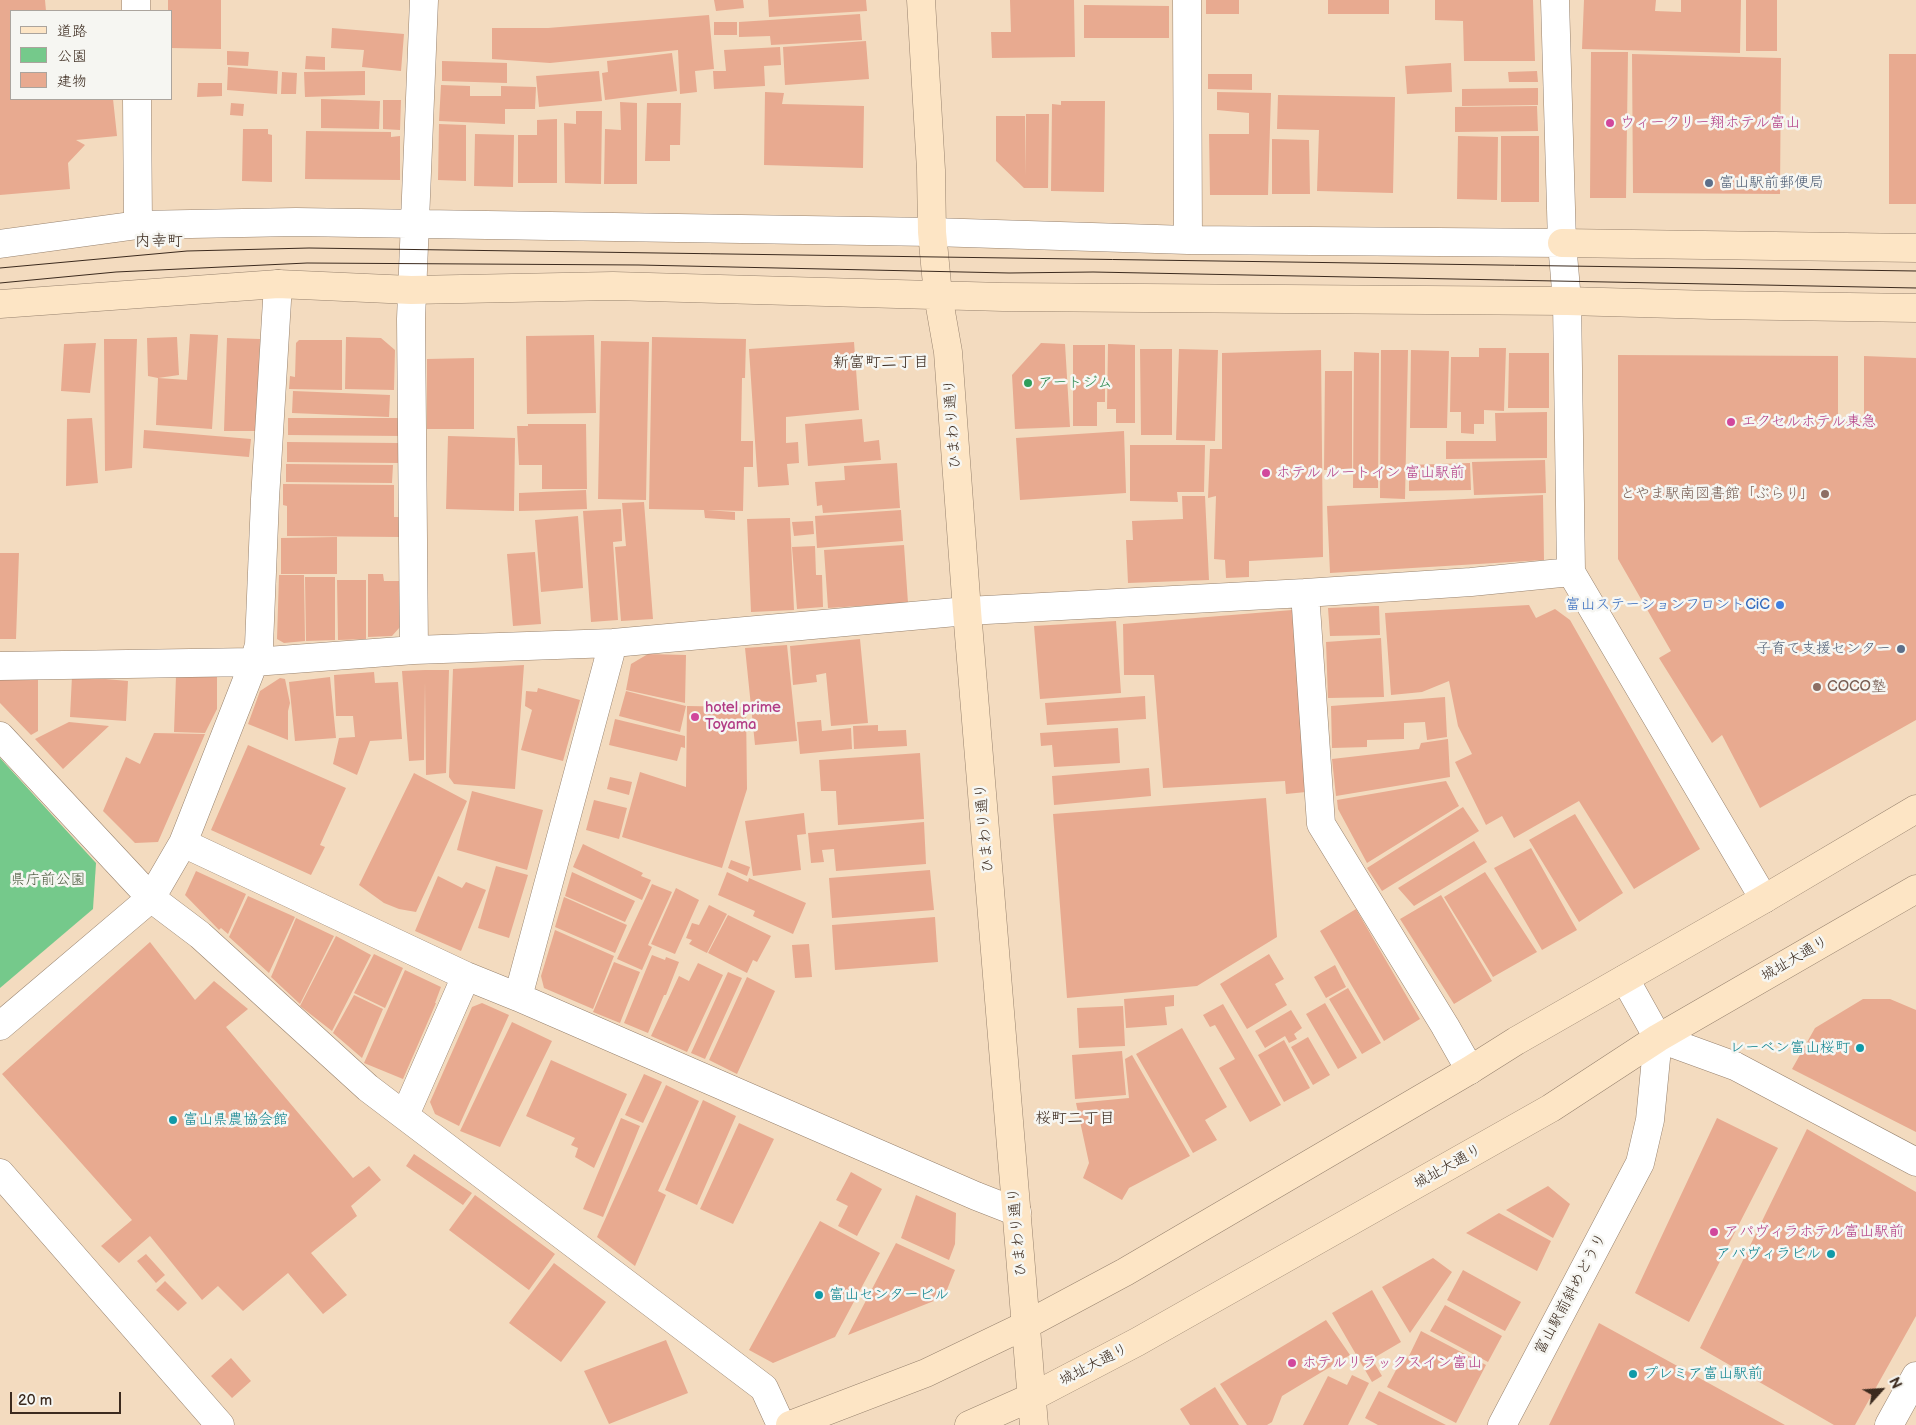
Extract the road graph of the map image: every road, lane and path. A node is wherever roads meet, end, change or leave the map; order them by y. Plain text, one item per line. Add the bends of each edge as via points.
1 (424, 0) edge
2 (921, 0) edge
3 (1187, 0) edge
4 (1555, 0) edge
5 (137, 100) edge
6 (414, 224) junction
7 (138, 225) junction
8 (932, 232) junction
9 (1188, 240) junction
10 (1562, 243) junction
11 (0, 244) edge
12 (1916, 248) edge
13 (278, 284) junction
14 (411, 290) junction
15 (938, 295) junction
16 (1567, 301) junction
17 (0, 304) edge
18 (1916, 308) edge
19 (1571, 572) junction
20 (1305, 593) junction
21 (967, 611) junction
22 (613, 643) junction
23 (414, 650) junction
24 (254, 662) junction
25 (0, 666) edge
26 (0, 736) edge
27 (1916, 809) edge
28 (183, 843) junction
29 (1916, 889) edge
30 (152, 898) junction
31 (1764, 899) junction
32 (466, 976) junction
33 (1625, 979) junction
34 (518, 996) junction
35 (0, 1026) edge
36 (1658, 1038) junction
37 (1470, 1070) junction
38 (405, 1115) junction
39 (1916, 1162) edge
40 (0, 1173) edge
41 (1017, 1212) junction
42 (1026, 1326) junction
43 (1916, 1376) edge
44 (1032, 1397) junction
45 (220, 1425) edge
46 (781, 1425) edge
47 (790, 1425) edge
48 (969, 1425) edge
49 (1034, 1425) edge
50 (1502, 1425) edge
51 (1889, 1425) edge

1 - 6 street
2 - 8 street, ひまわり通り
3 - 9 street
4 - 10 street
5 - 7 street
6 - 7 street
6 - 8 street
6 - 14 street
7 - 11 street
8 - 9 street
8 - 15 street, ひまわり通り
9 - 10 street
10 - 12 street
10 - 16 street
13 - 14 street
13 - 17 street
13 - 24 street via 259,644
14 - 15 street via 613,286
14 - 23 street
15 - 16 street
15 - 21 street, ひまわり通り via 948,352
16 - 18 street
16 - 19 street
19 - 20 street
19 - 31 street
20 - 21 street
20 - 37 street via 1321,824
21 - 22 street
21 - 41 street, ひまわり通り
22 - 23 street
22 - 34 street
23 - 24 street
24 - 25 street
24 - 28 street
26 - 30 street
27 - 31 street
28 - 30 street
28 - 32 street
29 - 36 street, 城址大通り
30 - 35 street
30 - 38 street via 200,934 368,1088
31 - 33 street
32 - 34 street
32 - 38 street
33 - 36 street
33 - 37 street
34 - 41 street
36 - 39 street via 1735,1066
36 - 44 street, 城址大通り via 1551,1108 1137,1342
36 - 50 street, 富山駅前斜めどうり via 1650,1120 1640,1163
37 - 42 street via 1125,1272
38 - 46 street via 764,1388
40 - 45 street
41 - 42 street, ひまわり通り
42 - 44 street, ひまわり通り
42 - 47 street via 926,1374
43 - 51 street
44 - 48 street, 城址大通り
44 - 49 street, ひまわり通り

